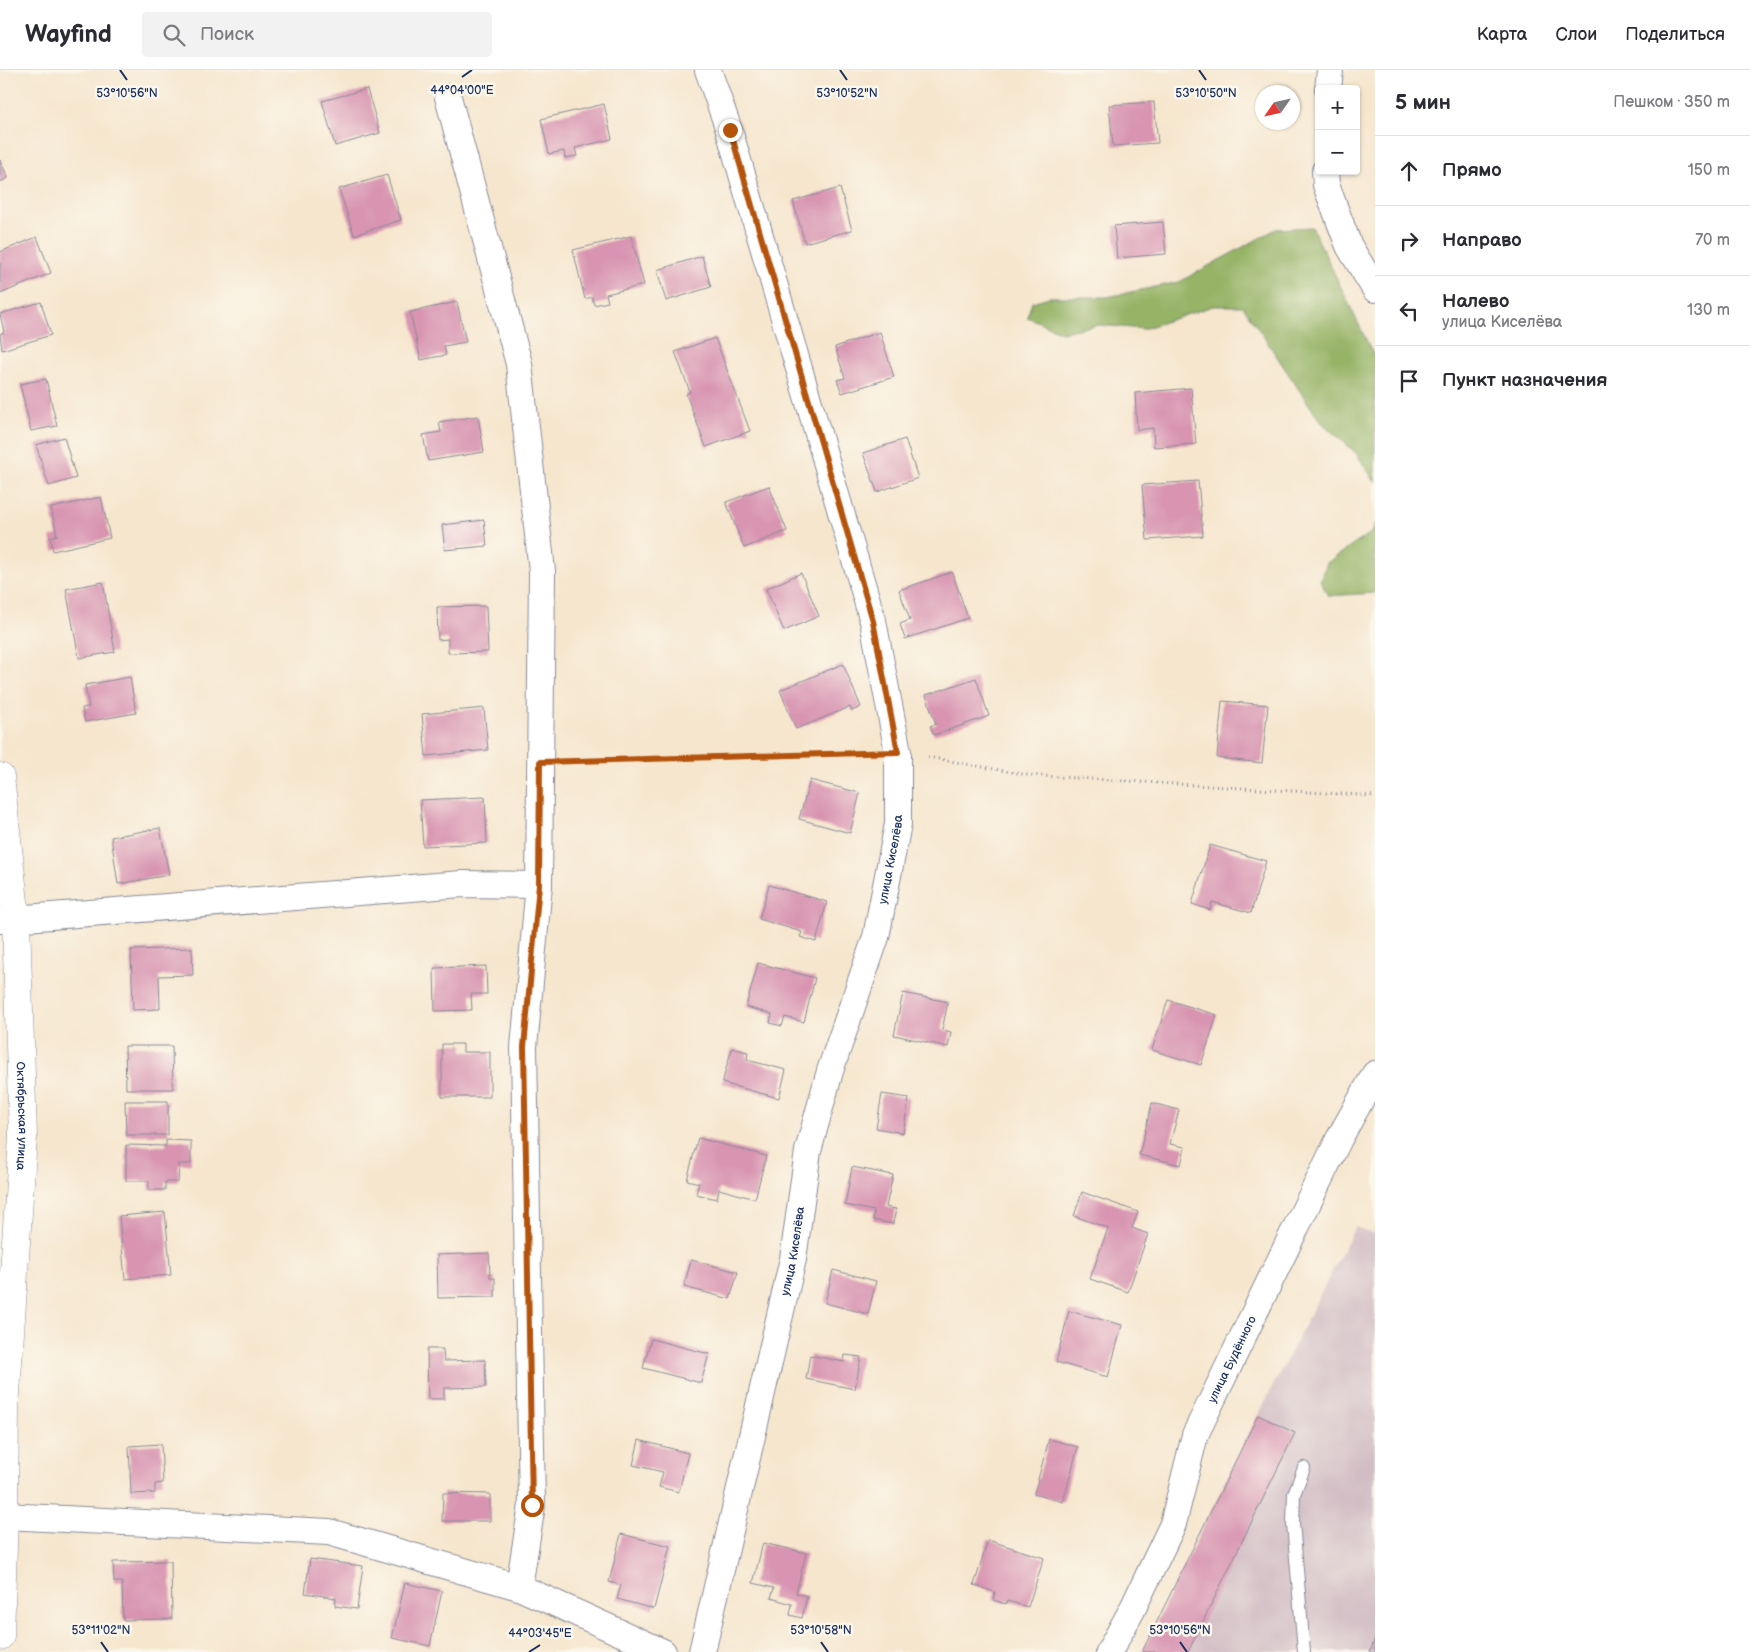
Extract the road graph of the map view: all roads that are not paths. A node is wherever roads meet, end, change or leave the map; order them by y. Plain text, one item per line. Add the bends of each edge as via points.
1 (708, 70) edge
2 (1330, 70) edge
3 (1328, 85) edge
4 (448, 97) dead end
5 (1325, 175) edge
6 (1375, 289) edge
7 (0, 777) edge
8 (539, 885) junction
9 (8, 920) edge
10 (1375, 1074) edge
11 (2, 1407) edge
12 (1304, 1468) dead end
13 (4, 1516) junction
14 (519, 1587) junction
15 (0, 1636) edge
16 (663, 1652) edge
17 (702, 1652) edge
18 (1109, 1652) edge
19 (1304, 1652) edge

1 - 17 street, улица Киселёва via 730,130 873,621 898,752 898,824 876,937 830,1071 808,1151 793,1259
2 - 3 street
4 - 8 street via 519,364 542,571
5 - 6 street via 1349,246
7 - 9 street, Октябрьская улица
8 - 9 street via 462,884
8 - 14 street via 524,1047 532,1505
9 - 11 street, Октябрьская улица via 23,1137
10 - 18 street, улица Будённого via 1339,1139 1194,1435 1173,1524
11 - 13 street, Октябрьская улица
12 - 19 lane via 1294,1494 1293,1523
13 - 14 street via 329,1532
13 - 15 street, Октябрьская улица
14 - 16 street

